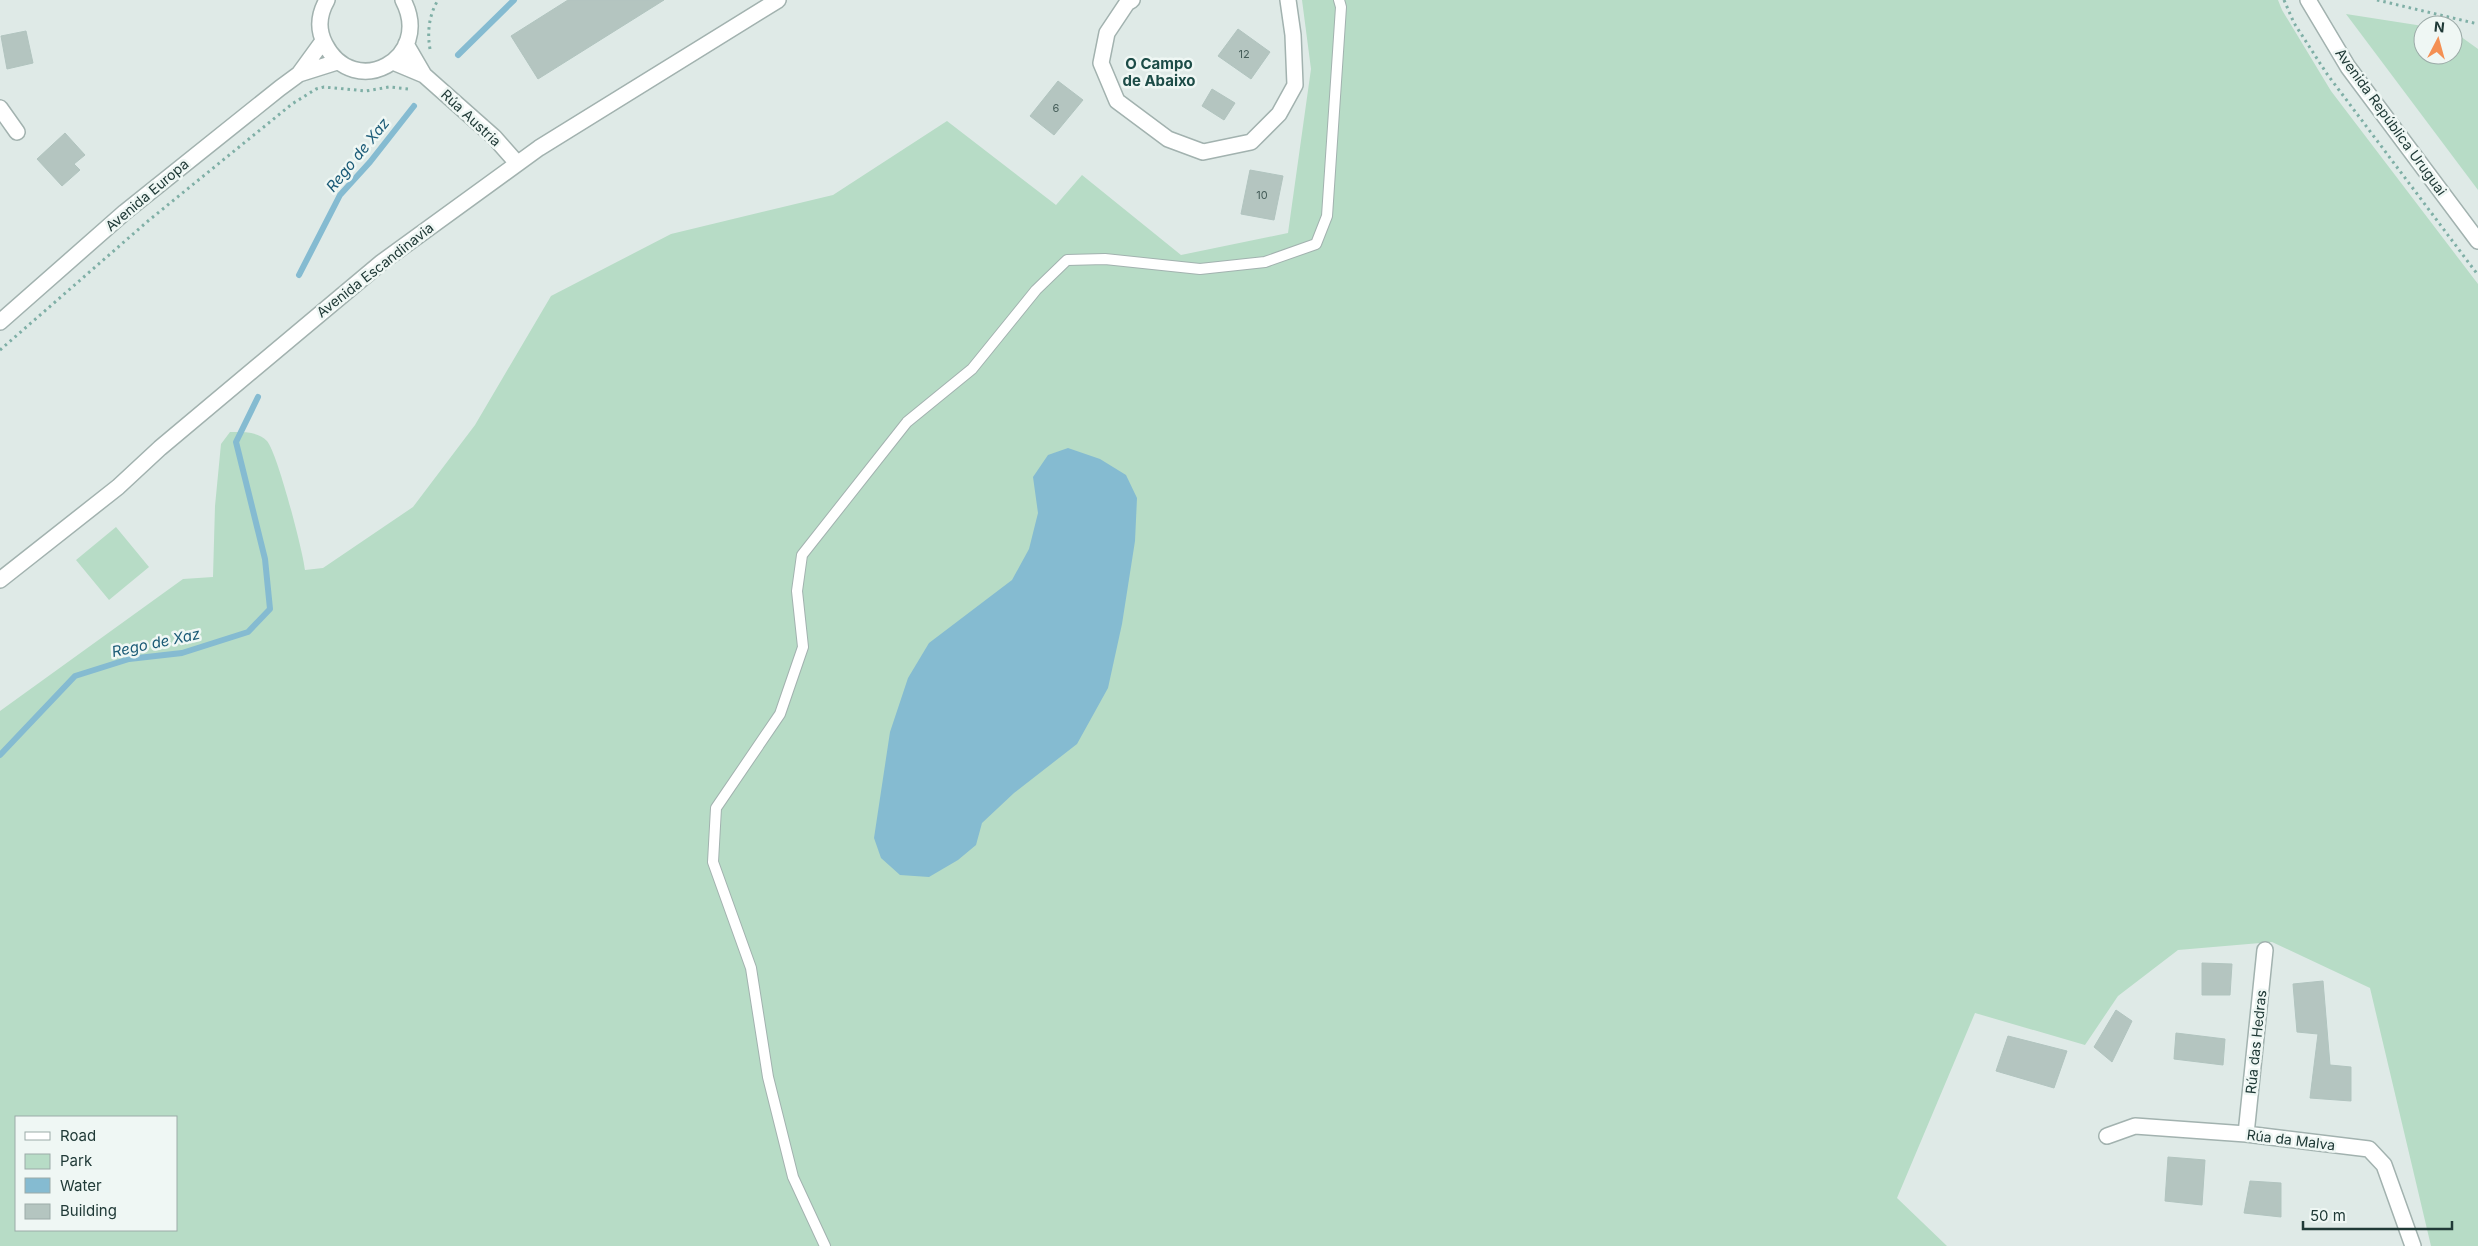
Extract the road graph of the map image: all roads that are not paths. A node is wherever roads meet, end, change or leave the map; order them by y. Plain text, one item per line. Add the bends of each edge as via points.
1 (778, 0) edge
2 (1132, 0) edge
3 (1288, 0) edge
4 (1339, 0) edge
5 (2308, 0) edge
6 (324, 2) edge
7 (407, 2) edge
8 (323, 41) junction
9 (406, 44) junction
10 (338, 62) junction
11 (393, 62) junction
12 (299, 74) junction
13 (424, 75) junction
14 (0, 108) edge
15 (18, 132) dead end
16 (516, 163) junction
17 (2478, 241) edge
18 (0, 322) edge
19 (0, 580) edge
20 (2265, 950) dead end
21 (2246, 1134) junction
22 (2107, 1136) dead end
23 (825, 1246) edge
24 (2413, 1246) edge

1 - 16 street, Avenida Escandinavia
2 - 3 street via 1107,32 1100,63 1117,100 1168,139 1203,152 1250,142 1278,114 1295,85
4 - 23 lane via 1327,216 1316,244 1265,262 1200,270 1104,259 1068,260 1036,290 972,369 907,422 802,555 797,591 803,647 780,714 716,808 713,862 751,968 768,1077 793,1177
5 - 17 street, Avenida República Uruguai via 2348,67
6 - 8 street via 319,23
7 - 9 street via 411,24
8 - 10 street via 330,56
8 - 12 street, Avenida Europa
9 - 11 street
9 - 13 street, Rúa Austria
10 - 11 street via 365,72
10 - 12 street, Avenida Europa
11 - 13 street, Rúa Austria
12 - 18 street, Avenida Europa via 132,206
13 - 16 street, Rúa Austria via 494,137
14 - 15 street
16 - 19 street, Avenida Escandinavia via 332,302 118,486
20 - 21 street, Rúa das Hedras
21 - 22 street, Rúa da Malva via 2135,1126
21 - 24 street, Rúa da Malva via 2369,1149 2384,1165

